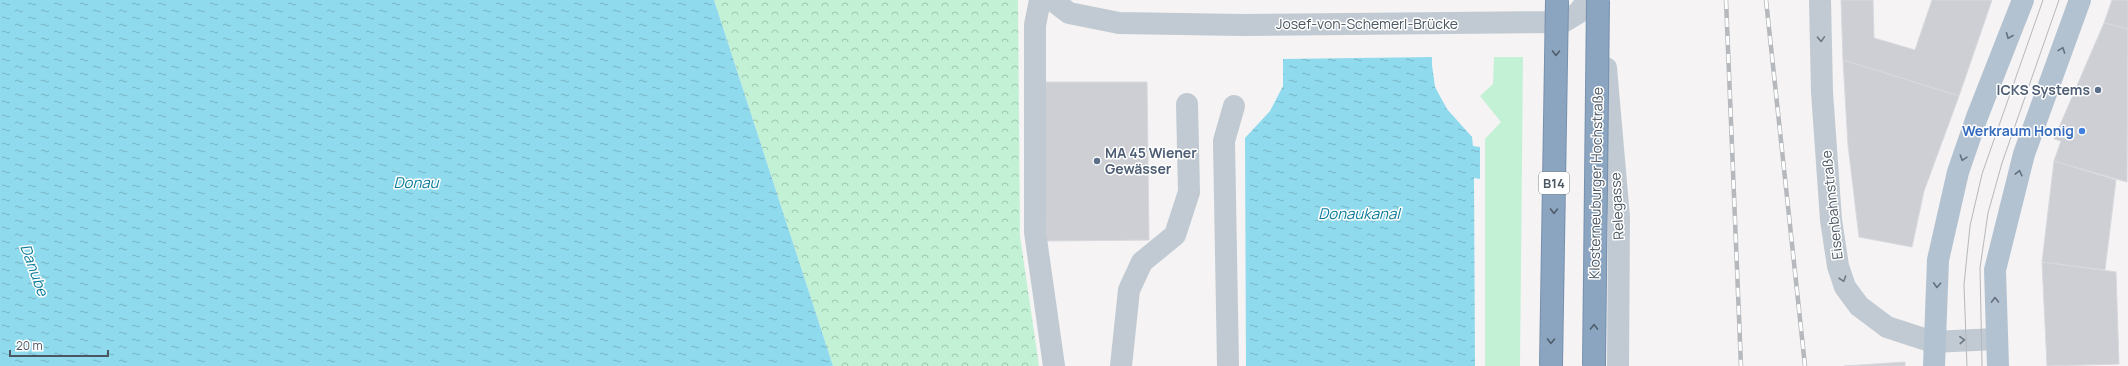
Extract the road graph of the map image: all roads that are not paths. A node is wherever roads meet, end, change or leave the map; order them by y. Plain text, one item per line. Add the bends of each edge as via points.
1 (1040, 0) edge
2 (1052, 0) edge
3 (1557, 0) edge
4 (1820, 0) edge
5 (2023, 0) edge
6 (2080, 0) edge
7 (1591, 1) edge
8 (1187, 104) dead end
9 (1234, 106) dead end
10 (1996, 339) junction
11 (1933, 342) junction
12 (1054, 366) edge
13 (1121, 366) edge
14 (1228, 366) edge
15 (1551, 366) edge
16 (1594, 366) edge
17 (1618, 366) edge
18 (1934, 366) edge
19 (1998, 366) edge

1 - 12 street via 1036,25 1035,232
2 - 7 street, Josef-von-Schemerl-Brücke via 1069,13 1119,23 1242,25 1563,22
3 -> 15 highway, B14, bridge
4 -> 11 street, Eisenbahnstraße via 1827,172 1838,266 1845,287 1859,306 1887,327
5 -> 11 main road via 1958,172 1938,260
10 -> 6 main road via 1995,270 2024,154
16 -> 7 highway, Klosterneuburger Hochstraße, bridge
7 - 17 street, Relegasse via 1604,46 1619,217
8 - 13 street via 1189,192 1175,235 1142,262 1129,290
9 - 14 street via 1224,141
11 -> 10 street, Eisenbahnstraße
10 - 19 main road
11 - 18 main road

